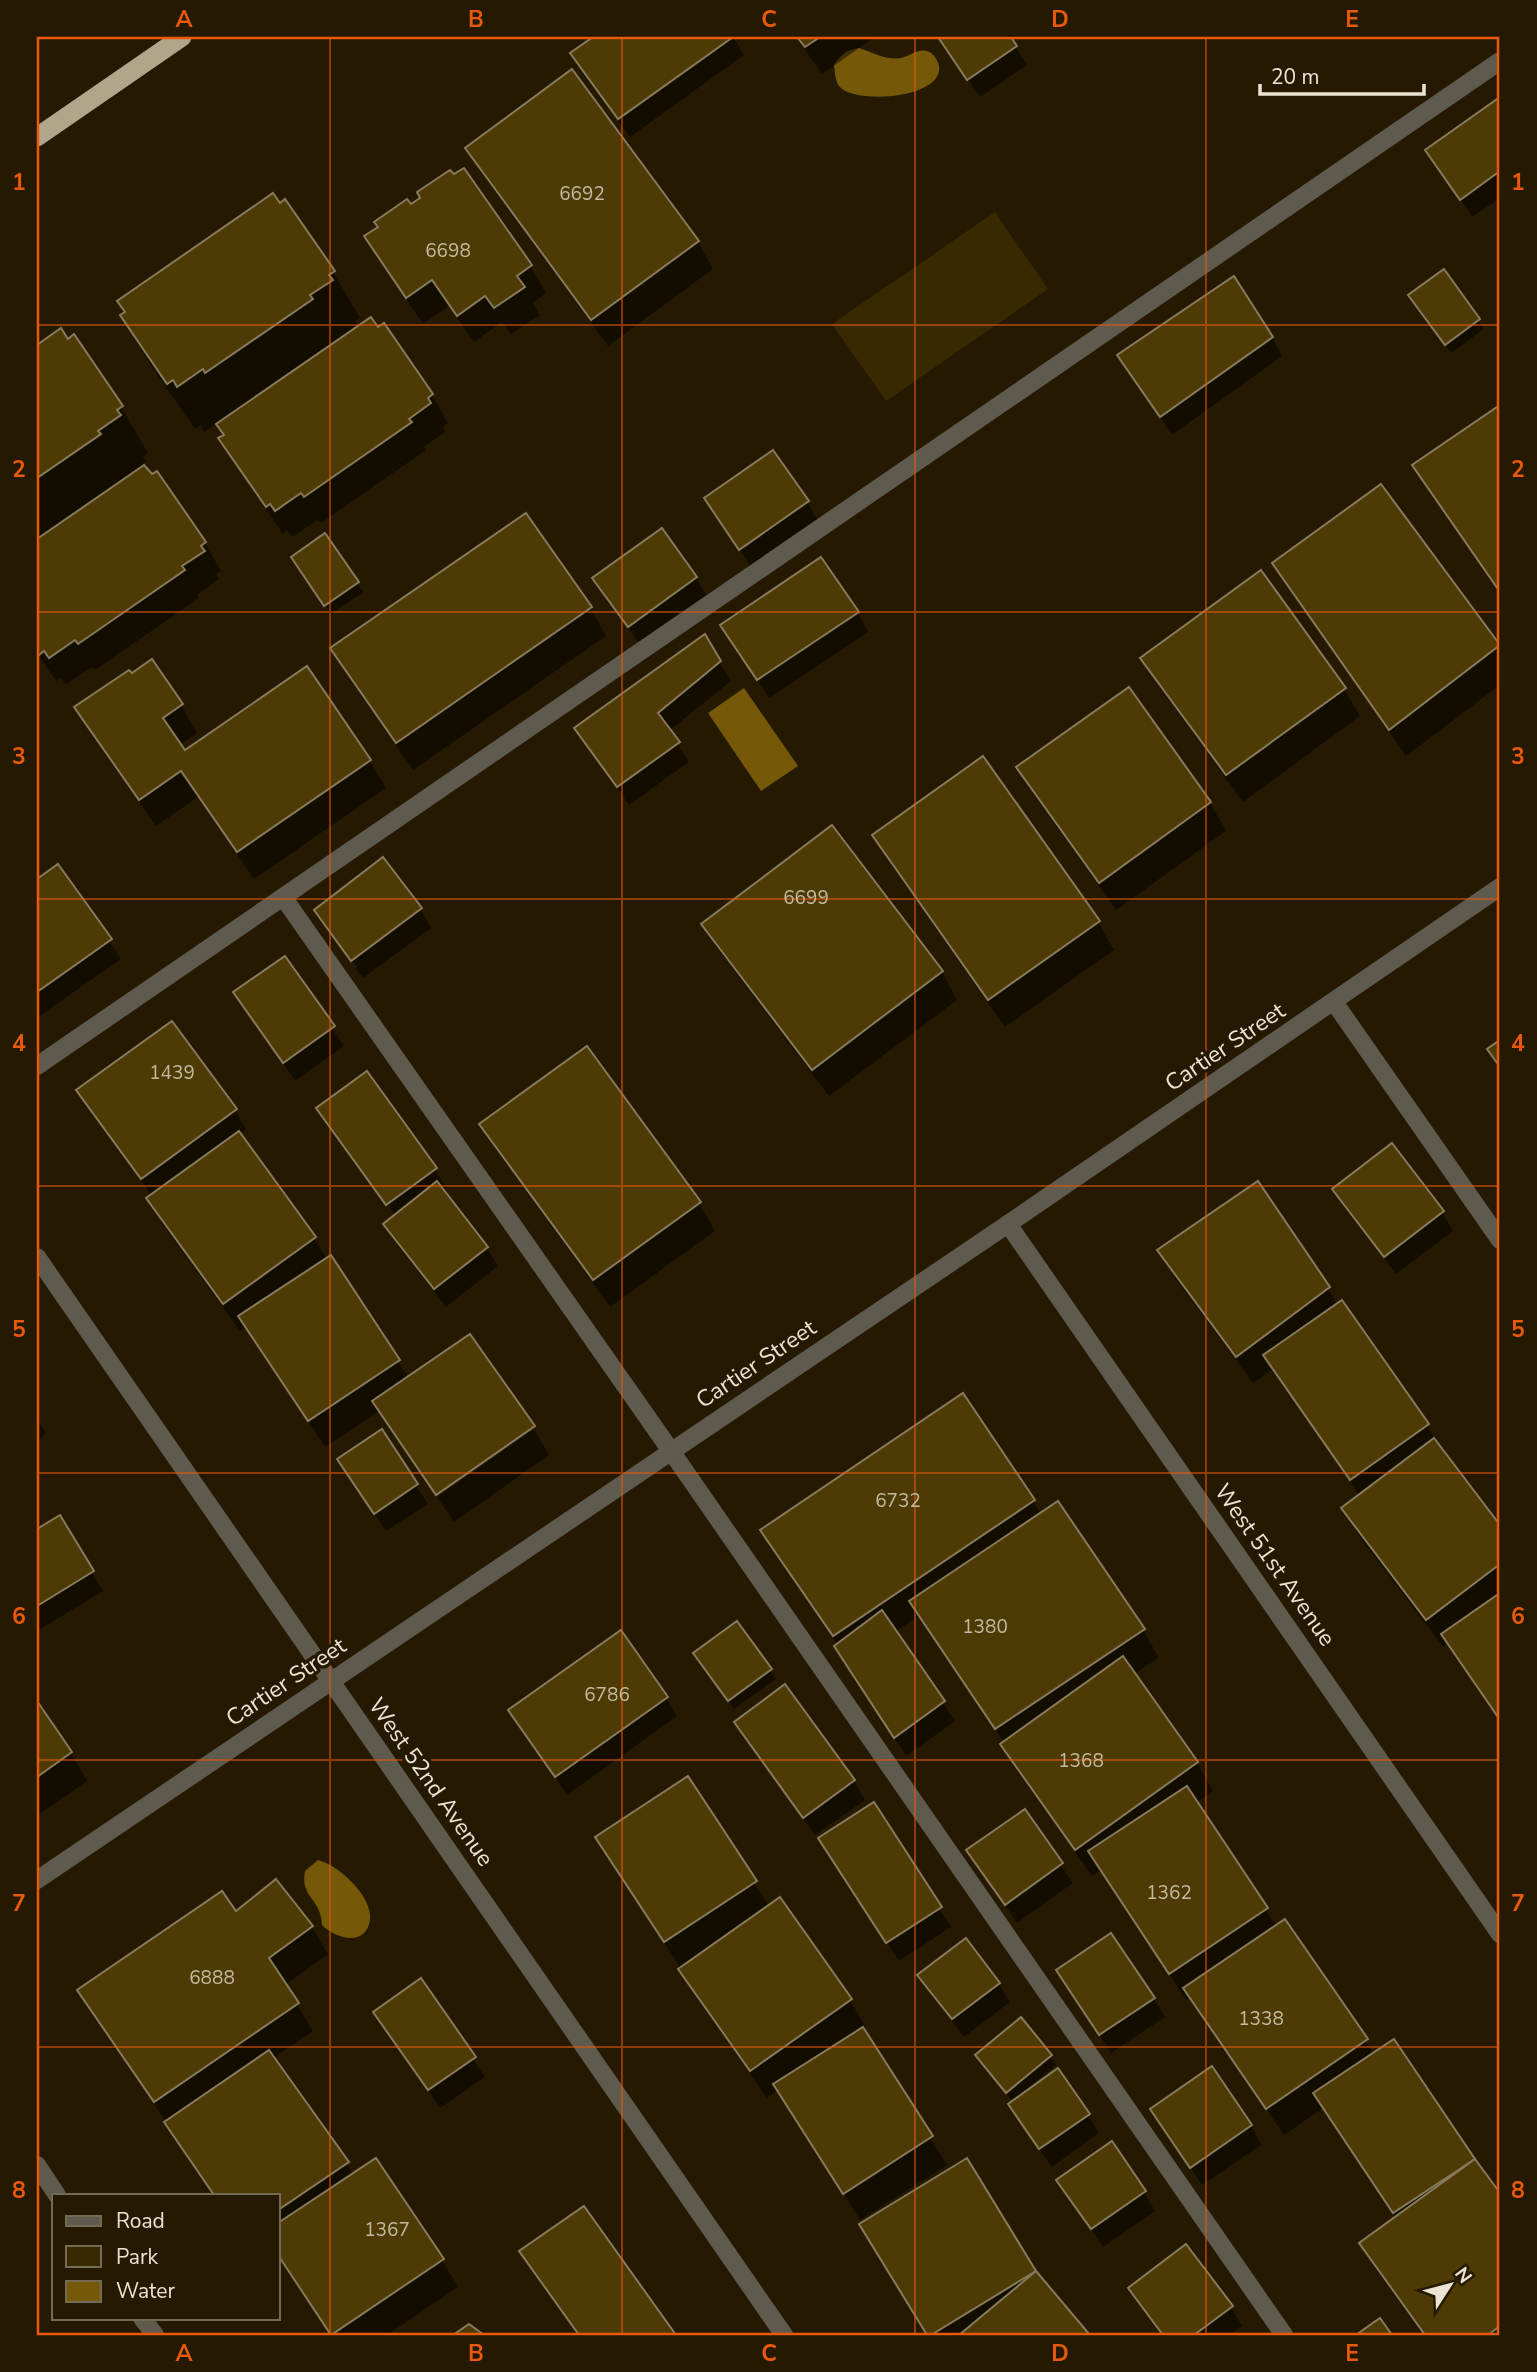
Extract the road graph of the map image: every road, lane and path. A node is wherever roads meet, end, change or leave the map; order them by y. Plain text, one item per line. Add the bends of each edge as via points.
1 (182, 37) edge
2 (1500, 61) edge
3 (37, 137) edge
4 (1500, 887) edge
5 (283, 897) junction
6 (1334, 1002) junction
7 (37, 1066) edge
8 (1008, 1224) junction
9 (1500, 1240) edge
10 (37, 1257) edge
11 (671, 1451) junction
12 (331, 1681) junction
13 (37, 1880) edge
14 (1500, 1934) edge
15 (37, 2165) edge
16 (56, 2194) edge
17 (144, 2320) edge
18 (155, 2335) edge
19 (784, 2335) edge
20 (1284, 2335) edge

1 - 3 highway
2 - 5 street
4 - 6 street, Cartier Street
5 - 7 street
5 - 11 street
6 - 8 street, Cartier Street
6 - 9 street
8 - 11 street, Cartier Street
8 - 14 street, West 51st Avenue
10 - 12 street, West 52nd Avenue
11 - 12 street, Cartier Street
11 - 20 street
12 - 13 street, Cartier Street
12 - 19 street, West 52nd Avenue
15 - 16 street
17 - 18 street

